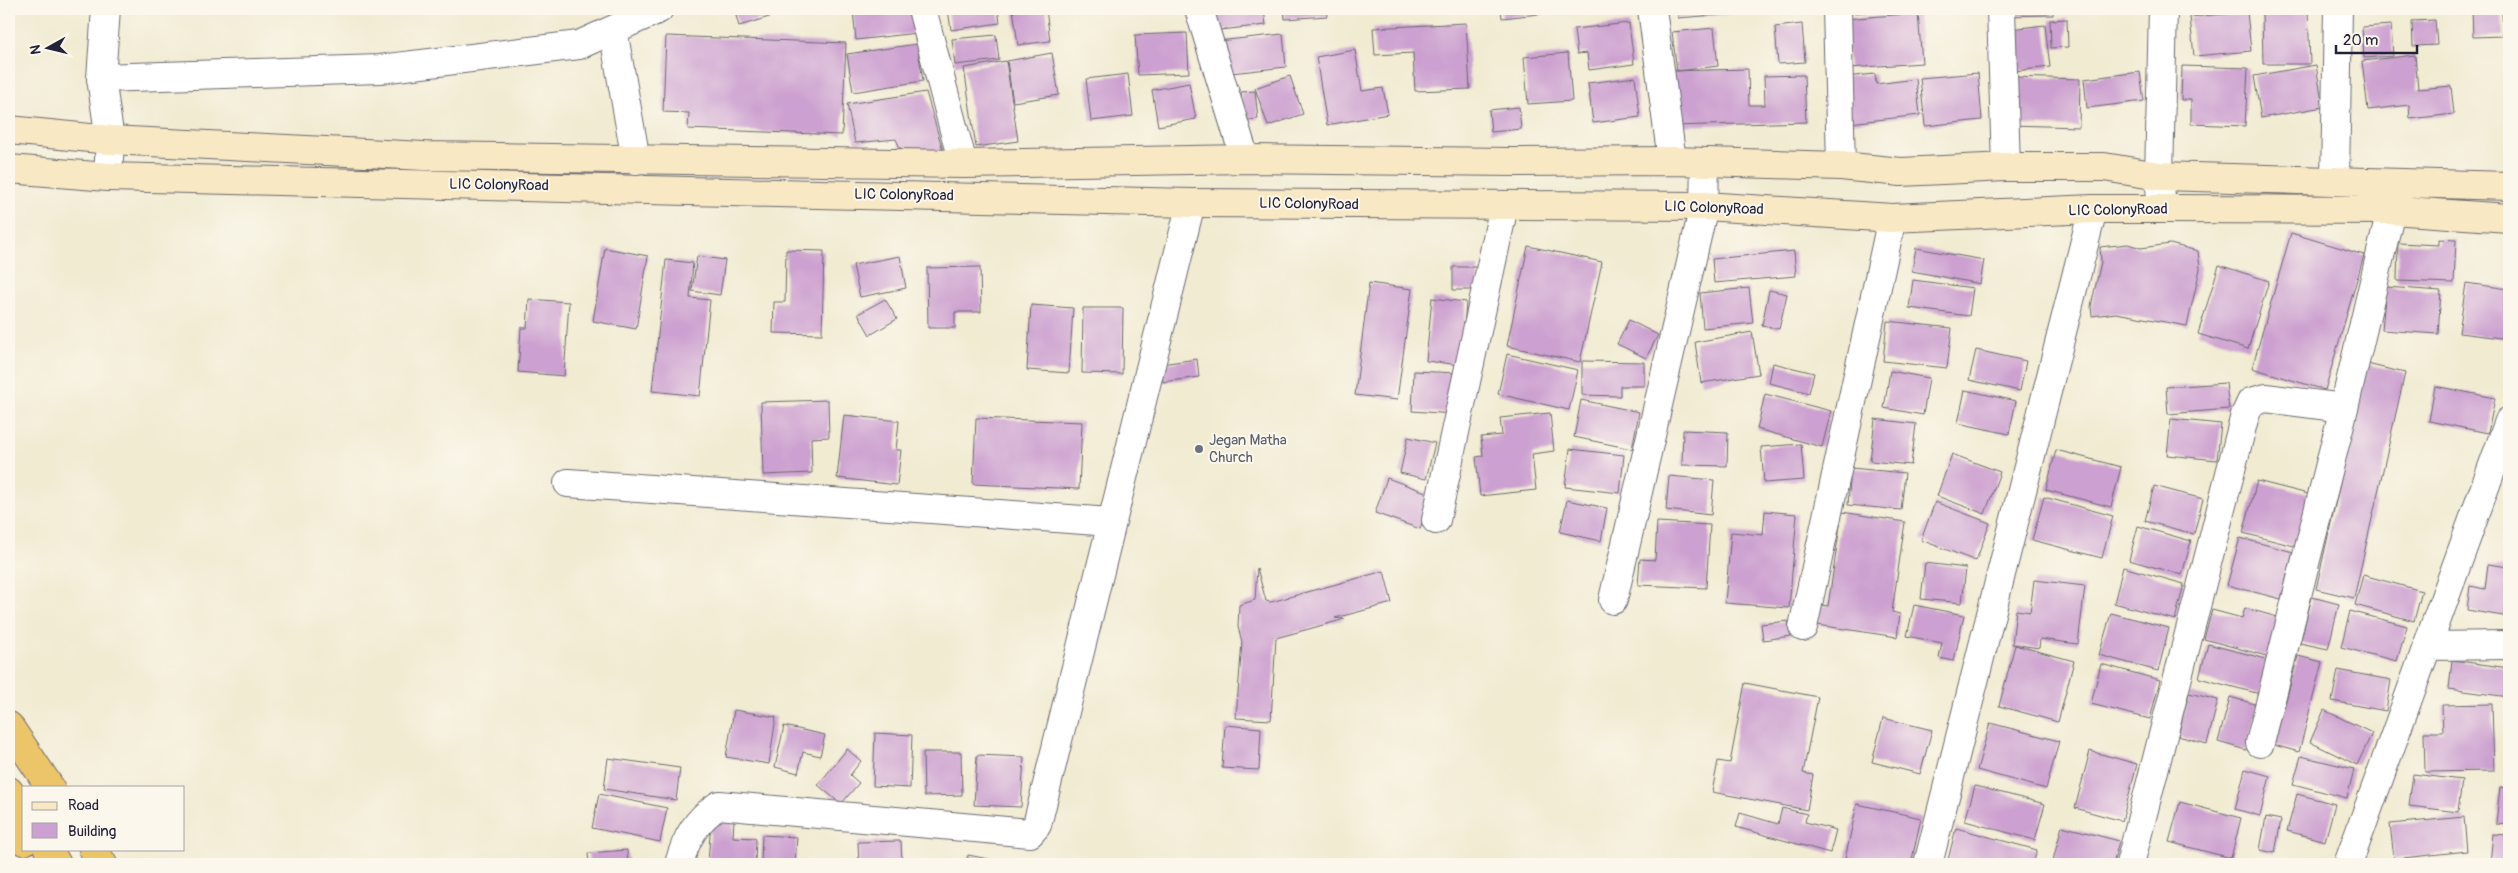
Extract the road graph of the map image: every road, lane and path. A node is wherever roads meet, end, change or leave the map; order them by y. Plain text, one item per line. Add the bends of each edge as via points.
1 (106, 9) edge
2 (659, 9) edge
3 (922, 9) edge
4 (1199, 9) edge
5 (1652, 9) edge
6 (1837, 9) edge
7 (2001, 9) edge
8 (2163, 9) edge
9 (2338, 9) edge
10 (613, 30) junction
11 (101, 78) junction
12 (9, 130) edge
13 (110, 140) junction
14 (1245, 158) junction
15 (636, 160) junction
16 (1672, 161) junction
17 (1705, 162) junction
18 (963, 164) junction
19 (1841, 166) junction
20 (2006, 166) junction
21 (9, 169) edge
22 (2159, 176) junction
23 (108, 177) junction
24 (2335, 180) junction
25 (2509, 186) edge
26 (1192, 203) junction
27 (1504, 206) junction
28 (1704, 206) junction
29 (2093, 209) junction
30 (2162, 209) junction
31 (2391, 210) junction
32 (1892, 218) junction
33 (2509, 218) edge
34 (2344, 408) junction
35 (2506, 436) edge
36 (568, 484) dead end
37 (1436, 520) dead end
38 (1111, 522) junction
39 (1613, 600) dead end
40 (1803, 626) dead end
41 (2509, 645) edge
42 (2428, 646) junction
43 (9, 726) edge
44 (2260, 743) dead end
45 (49, 786) edge
46 (9, 791) edge
47 (22, 810) edge
48 (9, 832) edge
49 (22, 840) edge
50 (94, 850) edge
51 (104, 864) edge
52 (679, 864) edge
53 (1928, 864) edge
54 (2130, 864) edge
55 (2348, 864) edge

1 - 11 street
2 - 10 street
3 - 18 street
4 - 14 street
5 - 16 street
6 - 19 street
7 - 20 street
8 - 22 street
9 - 24 street
10 - 11 street via 579,45 380,70
10 - 15 street
11 - 13 street
12 - 13 main road, LIC ColonyRoad
13 - 15 main road, LIC ColonyRoad via 424,156
13 - 23 street
14 - 16 main road, LIC ColonyRoad
14 - 18 main road, LIC ColonyRoad
15 - 18 main road, LIC ColonyRoad
16 - 17 main road, LIC ColonyRoad
17 - 19 main road, LIC ColonyRoad
17 - 28 street
19 - 20 main road, LIC ColonyRoad via 1902,172
20 - 22 main road, LIC ColonyRoad via 2104,166
21 - 23 main road, LIC ColonyRoad
22 - 24 main road, LIC ColonyRoad
22 - 30 street
23 - 26 main road, LIC ColonyRoad
24 - 25 main road, LIC ColonyRoad
26 - 27 main road, LIC ColonyRoad
26 - 38 street
27 - 28 main road, LIC ColonyRoad
27 - 37 street
28 - 32 main road, LIC ColonyRoad
28 - 39 street
29 - 30 main road, LIC ColonyRoad
29 - 32 main road, LIC ColonyRoad
29 - 53 street
30 - 31 main road, LIC ColonyRoad
31 - 33 main road, LIC ColonyRoad
31 - 34 street
32 - 40 street
34 - 44 street
34 - 54 street via 2266,398 2251,402 2248,408
35 - 42 street
36 - 38 street
38 - 52 street via 1037,826 1030,833 719,805 703,815 685,842
41 - 42 street
42 - 55 street
43 - 45 highway
46 - 47 highway
48 - 49 highway
50 - 51 highway

